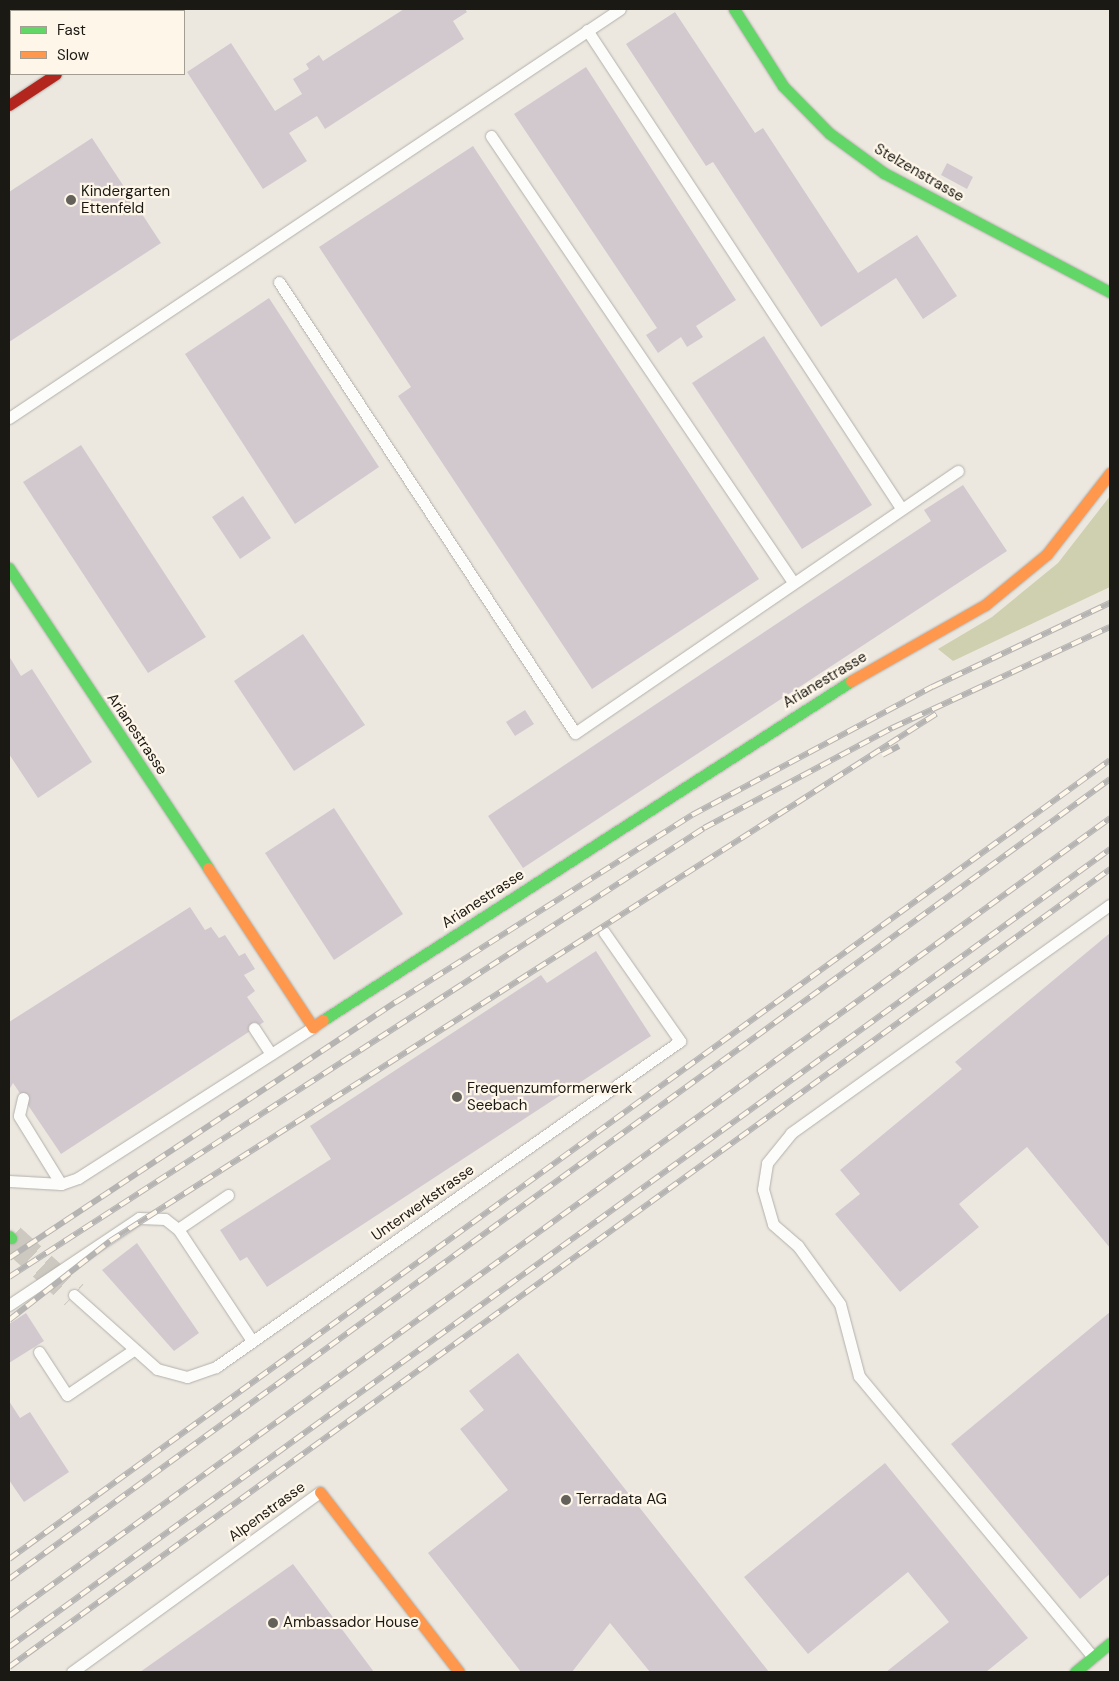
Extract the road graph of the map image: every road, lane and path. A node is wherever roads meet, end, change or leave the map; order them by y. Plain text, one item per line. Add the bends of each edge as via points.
1 (151, 9) edge
2 (620, 9) edge
3 (734, 9) edge
4 (145, 10) edge
5 (587, 30) junction
6 (54, 75) edge
7 (9, 91) edge
8 (29, 92) junction
9 (9, 105) edge
10 (491, 136) dead end
11 (279, 282) dead end
12 (1110, 292) edge
13 (9, 418) edge
14 (958, 471) dead end
15 (1110, 473) edge
16 (901, 508) junction
17 (9, 568) edge
18 (793, 582) junction
19 (1110, 905) edge
20 (604, 932) dead end
21 (313, 1027) junction
22 (254, 1028) dead end
23 (271, 1054) junction
24 (23, 1098) dead end
25 (9, 1181) edge
26 (61, 1184) junction
27 (228, 1195) dead end
28 (178, 1229) junction
29 (74, 1295) tunnel mouth
30 (9, 1305) edge
31 (252, 1341) junction
32 (132, 1351) junction
33 (39, 1352) dead end
34 (320, 1492) joint
35 (1110, 1643) edge
36 (1093, 1658) junction
37 (72, 1672) edge
38 (459, 1672) edge
39 (1075, 1672) edge

1 - 4 street
2 - 5 lane
3 - 12 street, Stelzenstrasse via 783,86 829,133 884,173
5 - 13 lane
5 - 16 lane
6 - 8 street
7 - 8 lane
8 - 9 street
10 - 18 lane
11 - 18 lane via 575,733
14 - 16 lane
15 - 21 street, Arianestrasse via 1047,554 985,605 831,692
16 - 18 lane
17 - 21 street, Arianestrasse
19 - 36 lane via 790,1133 767,1163 763,1189 773,1224 798,1246 840,1304 859,1376
20 - 31 lane, Unterwerkstrasse via 680,1041
21 - 23 lane
22 - 23 lane
23 - 26 lane via 78,1178
24 - 26 lane via 19,1116
25 - 26 lane
27 - 28 lane
28 - 30 lane via 165,1218 139,1218
28 - 31 lane
29 - 32 lane, Unterwerkstrasse
31 - 32 lane, Unterwerkstrasse via 216,1367 187,1376 157,1369
32 - 33 lane via 67,1395
34 - 37 lane, Alpenstrasse
34 - 38 street, Alpenstrasse
35 - 36 street
36 - 39 street

